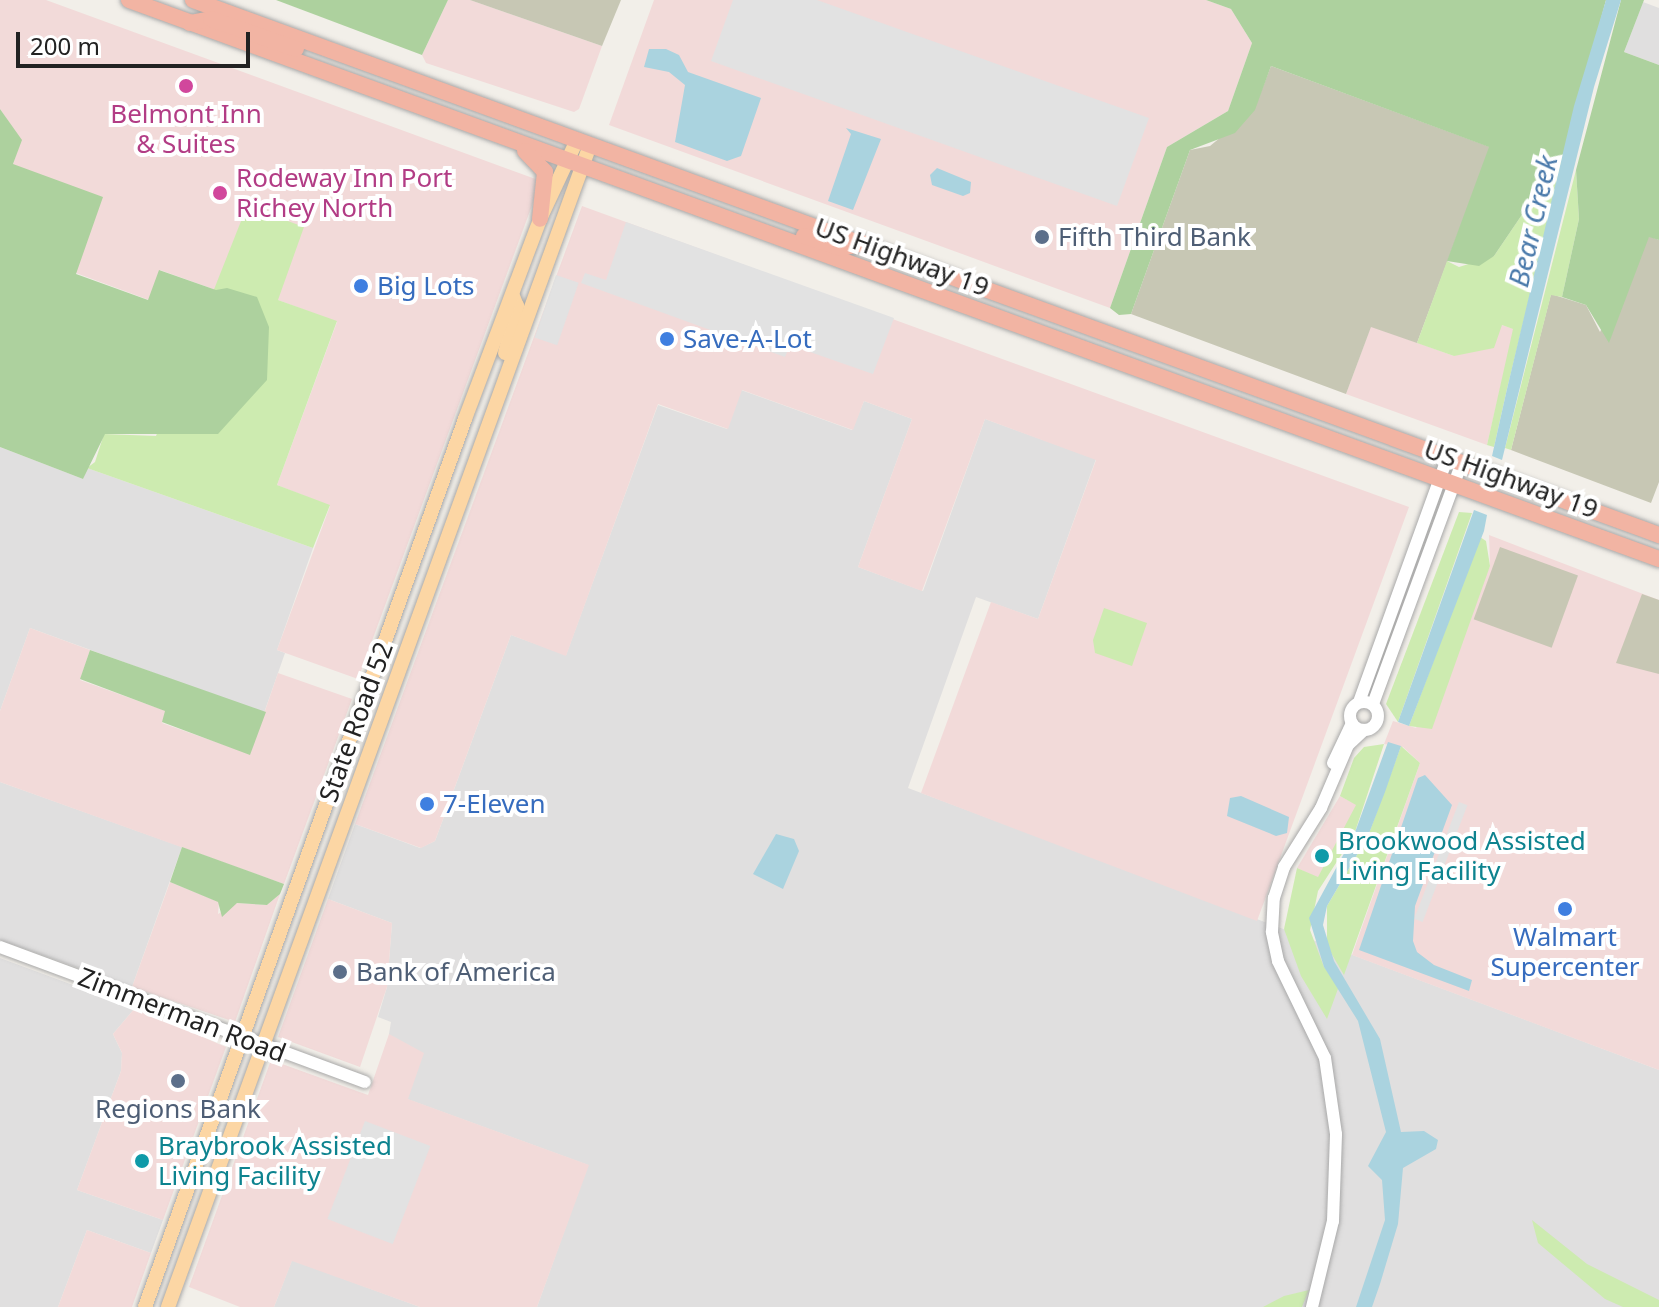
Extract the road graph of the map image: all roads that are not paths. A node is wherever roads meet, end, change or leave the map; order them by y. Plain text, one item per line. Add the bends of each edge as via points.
1 (129, 0) edge
2 (193, 0) edge
3 (190, 23) junction
4 (333, 51) junction
5 (507, 138) junction
6 (584, 142) junction
7 (574, 163) junction
8 (540, 219) junction
9 (767, 234) junction
10 (862, 243) junction
11 (846, 262) junction
12 (985, 288) junction
13 (512, 295) junction
14 (1074, 344) junction
15 (1260, 389) junction
16 (498, 396) junction
17 (1455, 459) junction
18 (1447, 481) junction
19 (1659, 535) edge
20 (1659, 548) edge
21 (1640, 552) junction
22 (1659, 559) edge
23 (1359, 702) junction
24 (1373, 704) junction
25 (1352, 723) junction
26 (1364, 730) junction
27 (1321, 808) junction
28 (0, 947) edge
29 (242, 1037) junction
30 (265, 1045) junction
31 (365, 1082) dead end
32 (145, 1307) edge
33 (168, 1307) edge
34 (1312, 1307) edge

1 - 3 highway, US Highway 19
2 - 4 highway, US Highway 19
3 - 4 highway via 211,19 306,53
3 - 5 highway, US Highway 19
4 - 6 highway, US Highway 19
5 - 7 highway, US Highway 19
5 - 8 highway via 545,172
6 - 7 main road, State Road 52
6 - 10 highway, US Highway 19
7 - 8 main road, State Road 52
7 - 9 highway, US Highway 19
7 - 16 main road, State Road 52
8 - 13 main road, State Road 52
9 - 10 highway via 788,232 842,248
9 - 11 highway, US Highway 19
10 - 12 highway, US Highway 19
11 - 12 highway via 867,257 933,280
11 - 14 highway, US Highway 19
12 - 15 highway, US Highway 19
13 - 16 main road via 517,306 498,375
13 - 29 main road, State Road 52
14 - 15 highway via 1093,340 1229,389
14 - 18 highway, US Highway 19
15 - 17 highway, US Highway 19
16 - 30 main road, State Road 52
17 - 18 street
17 - 19 highway, US Highway 19
18 - 21 highway, US Highway 19
18 - 23 street
18 - 24 street
20 - 21 highway
21 - 22 highway, US Highway 19
23 - 24 street
23 - 25 street via 1351,710
24 - 26 street via 1378,720
25 - 26 street
25 - 27 street via 1338,748
26 - 27 street via 1348,745
27 - 34 street via 1284,867 1272,932 1278,961 1325,1058 1332,1094 1333,1221
28 - 29 street, Zimmerman Road
29 - 30 street, Zimmerman Road
29 - 32 main road, State Road 52
30 - 31 street, Zimmerman Road
30 - 33 main road, State Road 52

